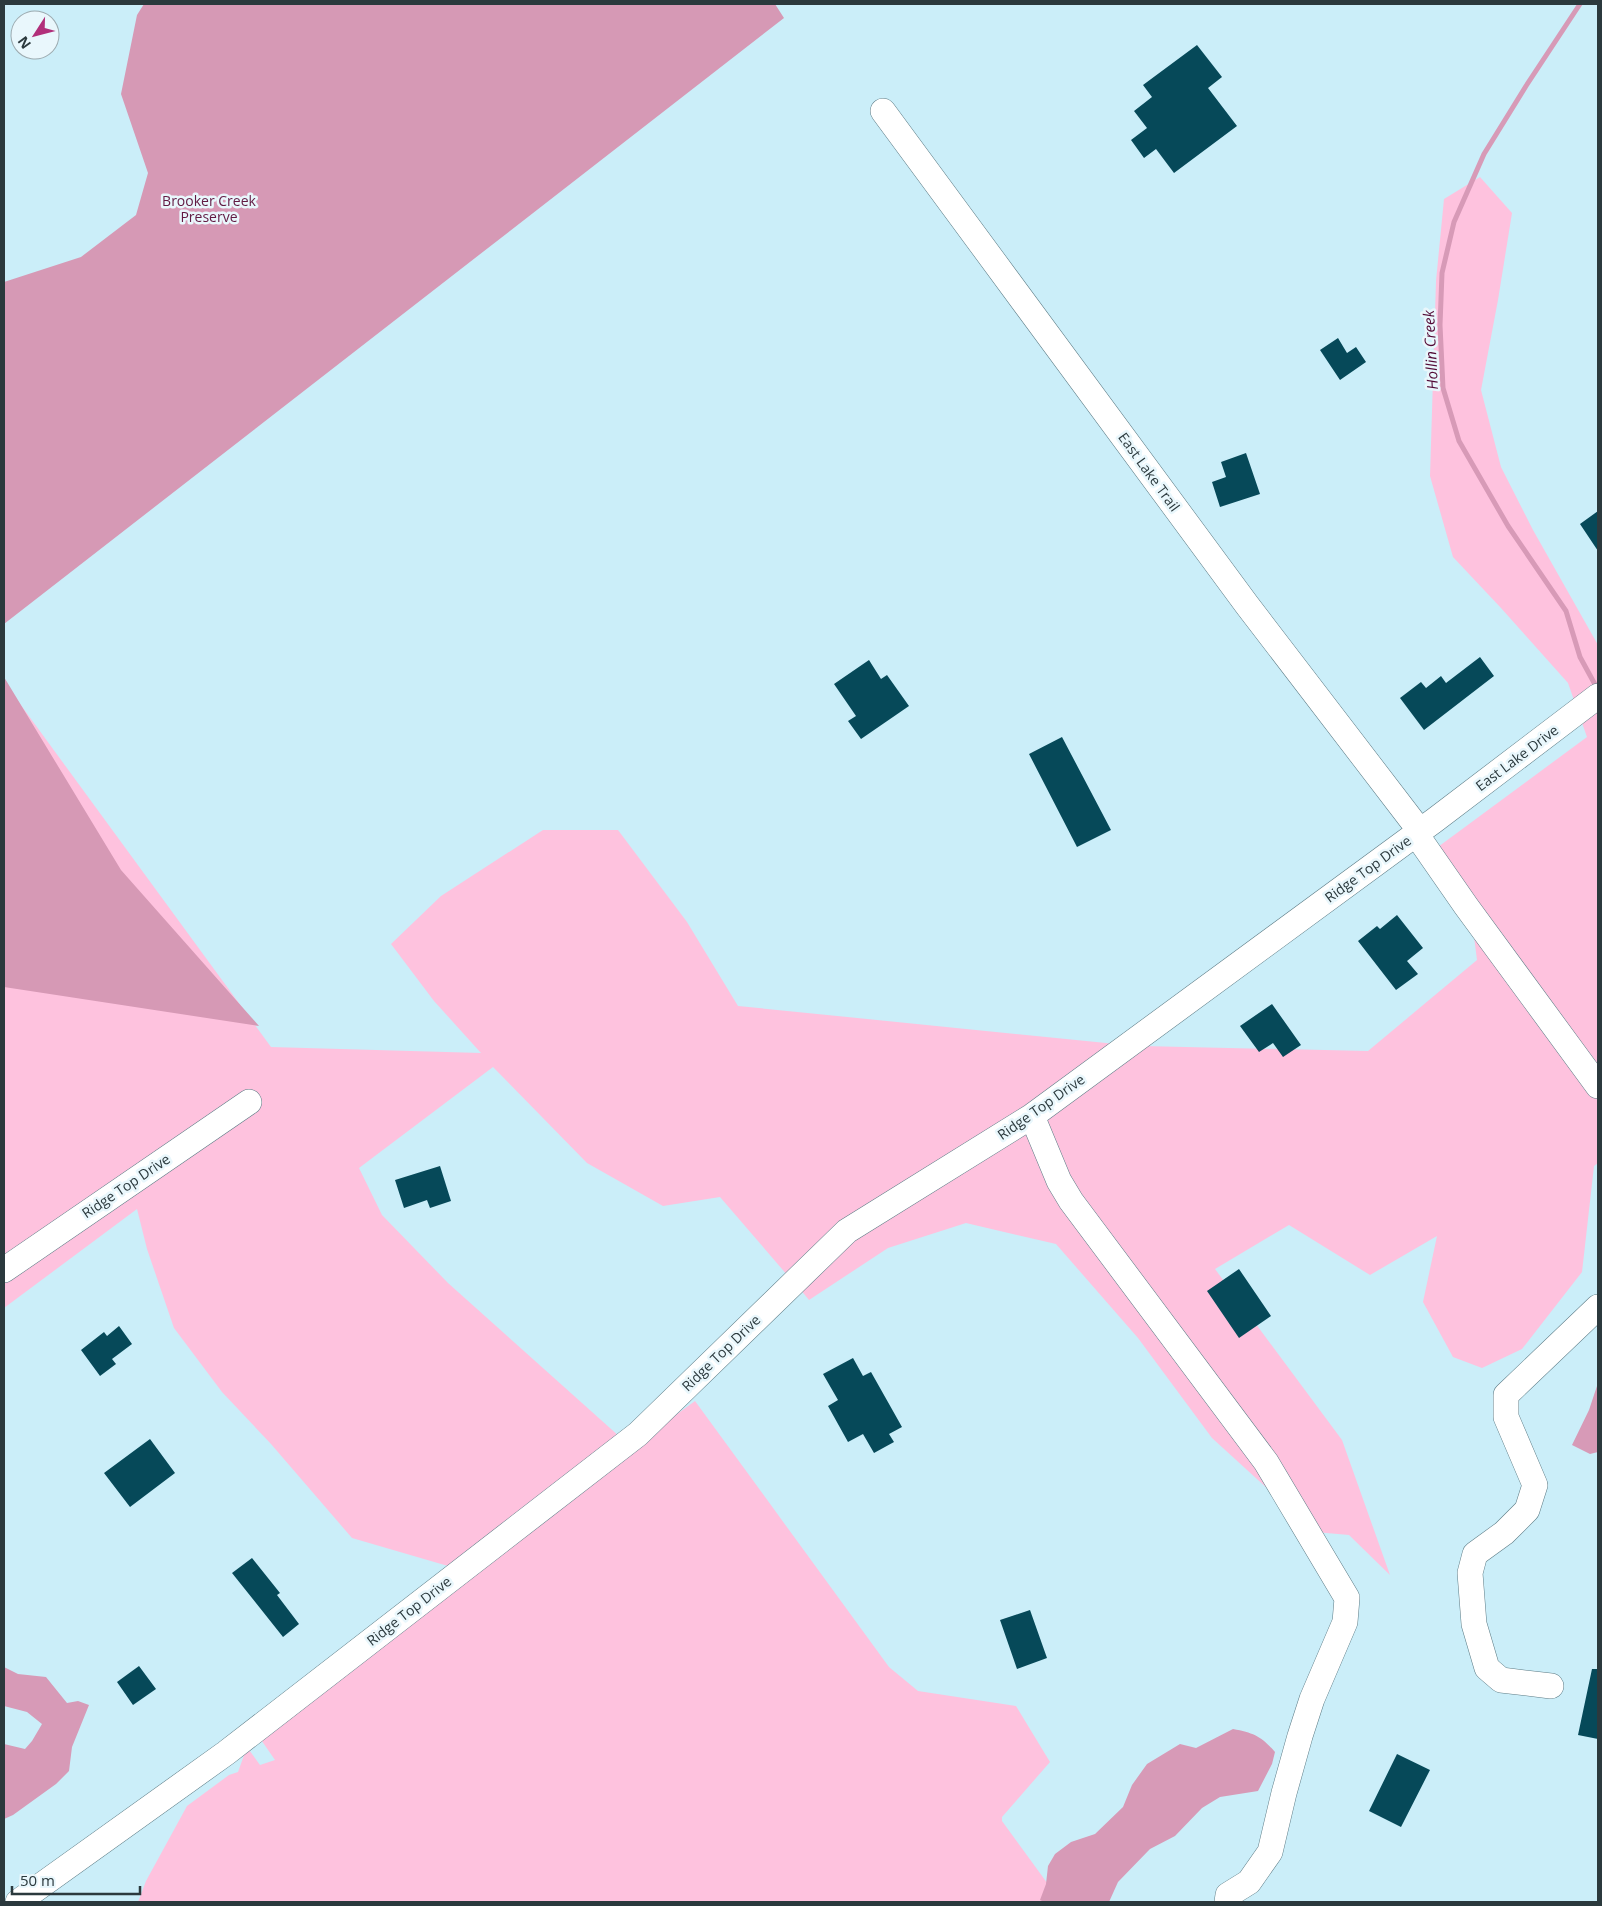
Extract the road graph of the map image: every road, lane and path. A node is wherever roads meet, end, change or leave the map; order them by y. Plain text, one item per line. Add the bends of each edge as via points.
1 (883, 111) dead end
2 (1597, 697) edge
3 (1424, 828) junction
4 (1598, 1086) edge
5 (249, 1102) dead end
6 (1032, 1116) junction
7 (4, 1270) edge
8 (1598, 1307) edge
9 (1551, 1686) dead end
10 (18, 1902) edge
11 (1227, 1902) edge

1 - 3 street, East Lake Trail via 1247,605
2 - 3 street, East Lake Drive
3 - 4 street, East Lake Trail via 1466,906
3 - 6 street, Ridge Top Drive
5 - 7 street, Ridge Top Drive
6 - 10 street, Ridge Top Drive via 847,1231 638,1434 226,1753
6 - 11 street via 1059,1181 1071,1201 1266,1462 1347,1598 1345,1622 1312,1699 1270,1852 1249,1882 1228,1895
8 - 9 street via 1506,1395 1506,1417 1535,1485 1527,1510 1504,1533 1475,1554 1470,1574 1474,1624 1487,1668 1501,1680

